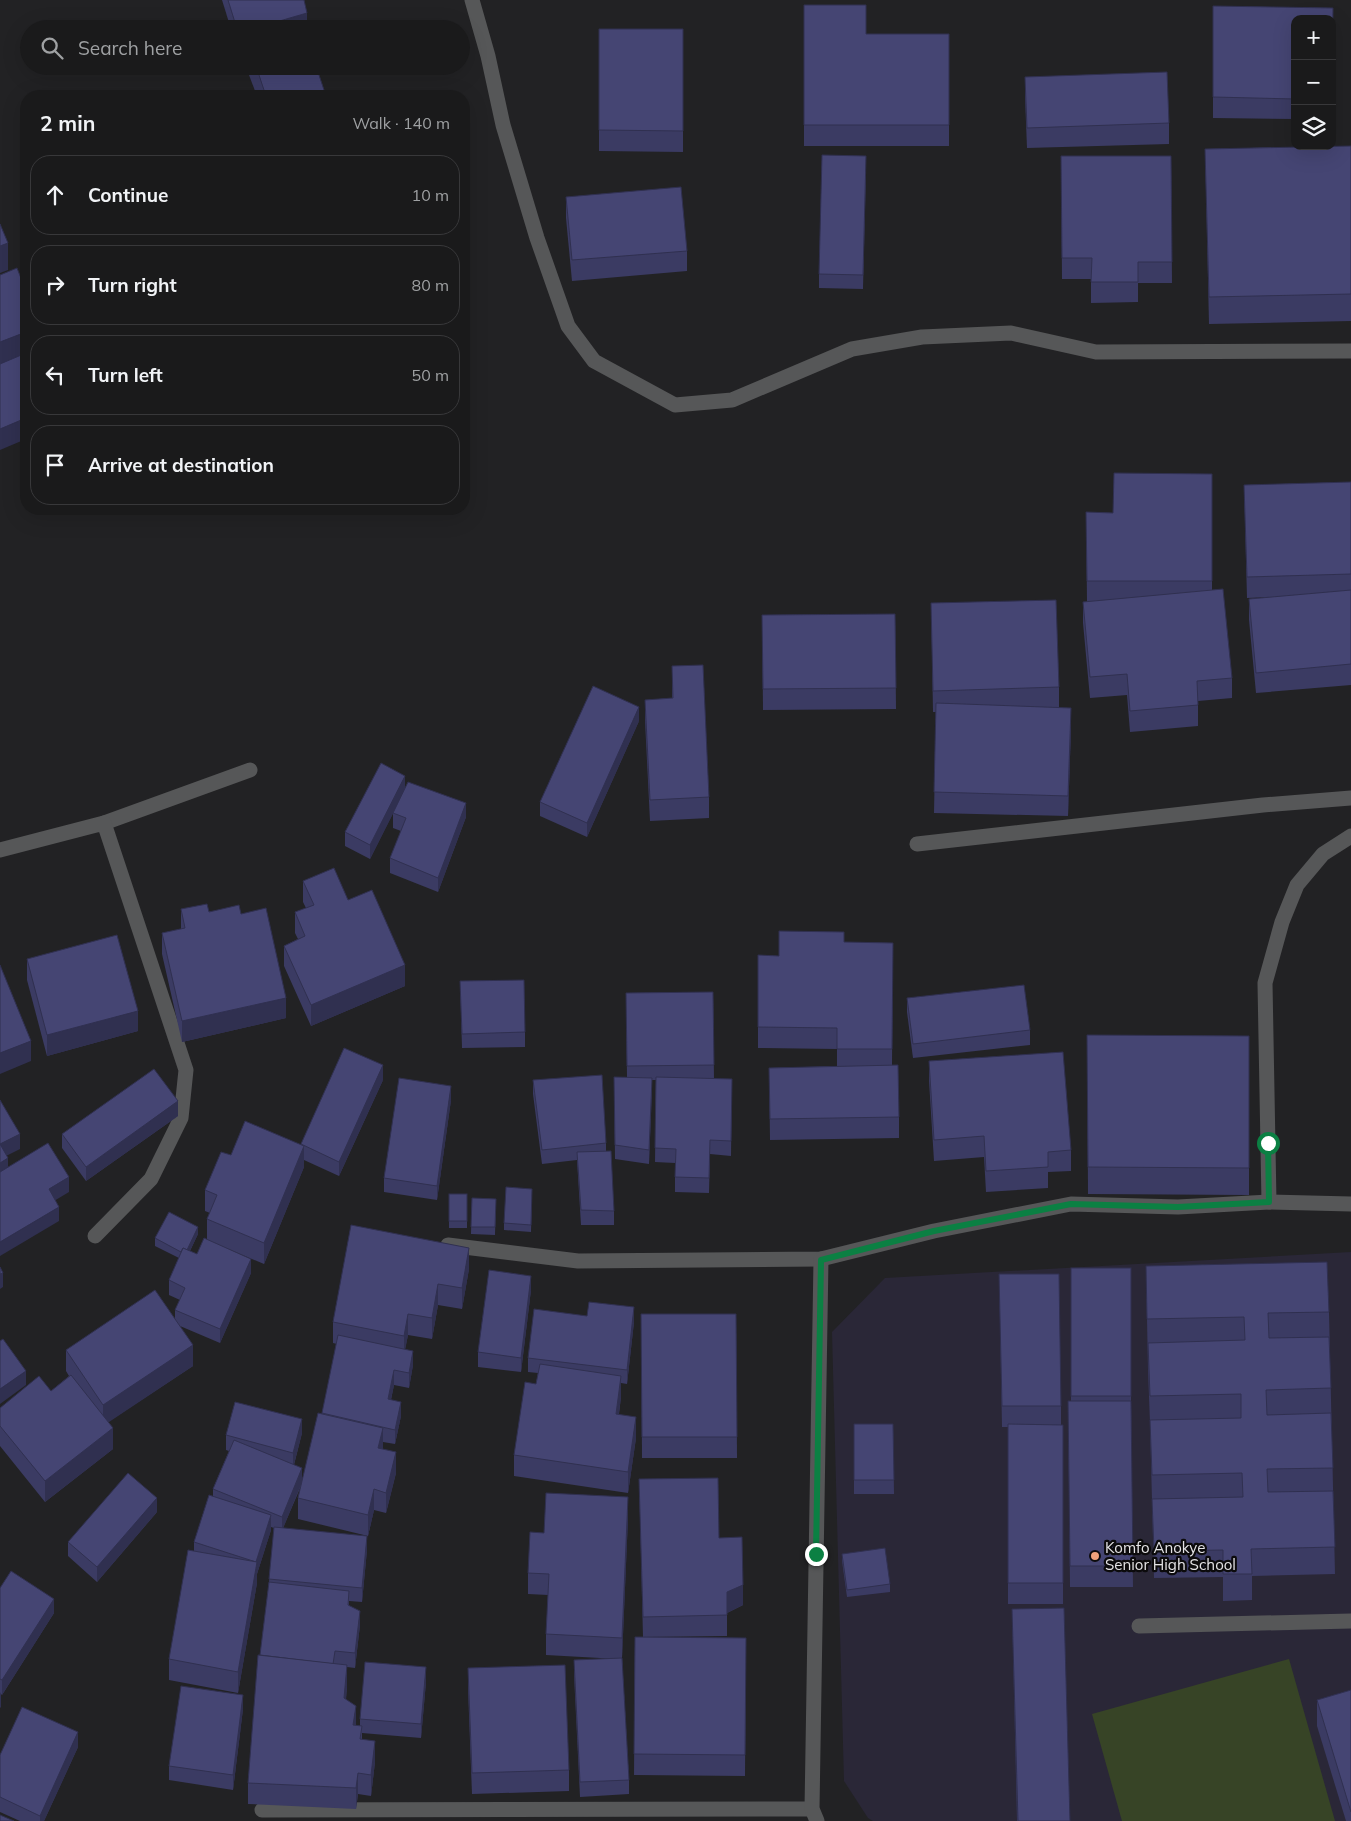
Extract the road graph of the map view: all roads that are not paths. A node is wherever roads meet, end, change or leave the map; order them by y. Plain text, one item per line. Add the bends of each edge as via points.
1 (472, 0) edge
2 (1351, 351) edge
3 (250, 770) dead end
4 (1351, 798) edge
5 (104, 824) junction
6 (1351, 836) edge
7 (917, 844) dead end
8 (0, 850) edge
9 (1269, 1202) junction
10 (1351, 1204) edge
11 (95, 1236) dead end
12 (431, 1243) edge
13 (821, 1260) junction
14 (1351, 1621) edge
15 (1140, 1626) dead end
16 (262, 1810) edge
17 (814, 1815) edge

1 - 2 street via 506,135 568,326 594,361 675,405 732,400 852,349 922,337 1011,333 1096,352
3 - 5 street
4 - 7 street
5 - 8 street
5 - 11 street via 186,1070 181,1118 150,1178
6 - 9 street via 1323,854 1297,886 1282,922 1265,983
9 - 10 street
9 - 13 street via 1178,1207 1071,1204 934,1231
12 - 13 street via 578,1261
13 - 17 street
14 - 15 street
16 - 17 street

